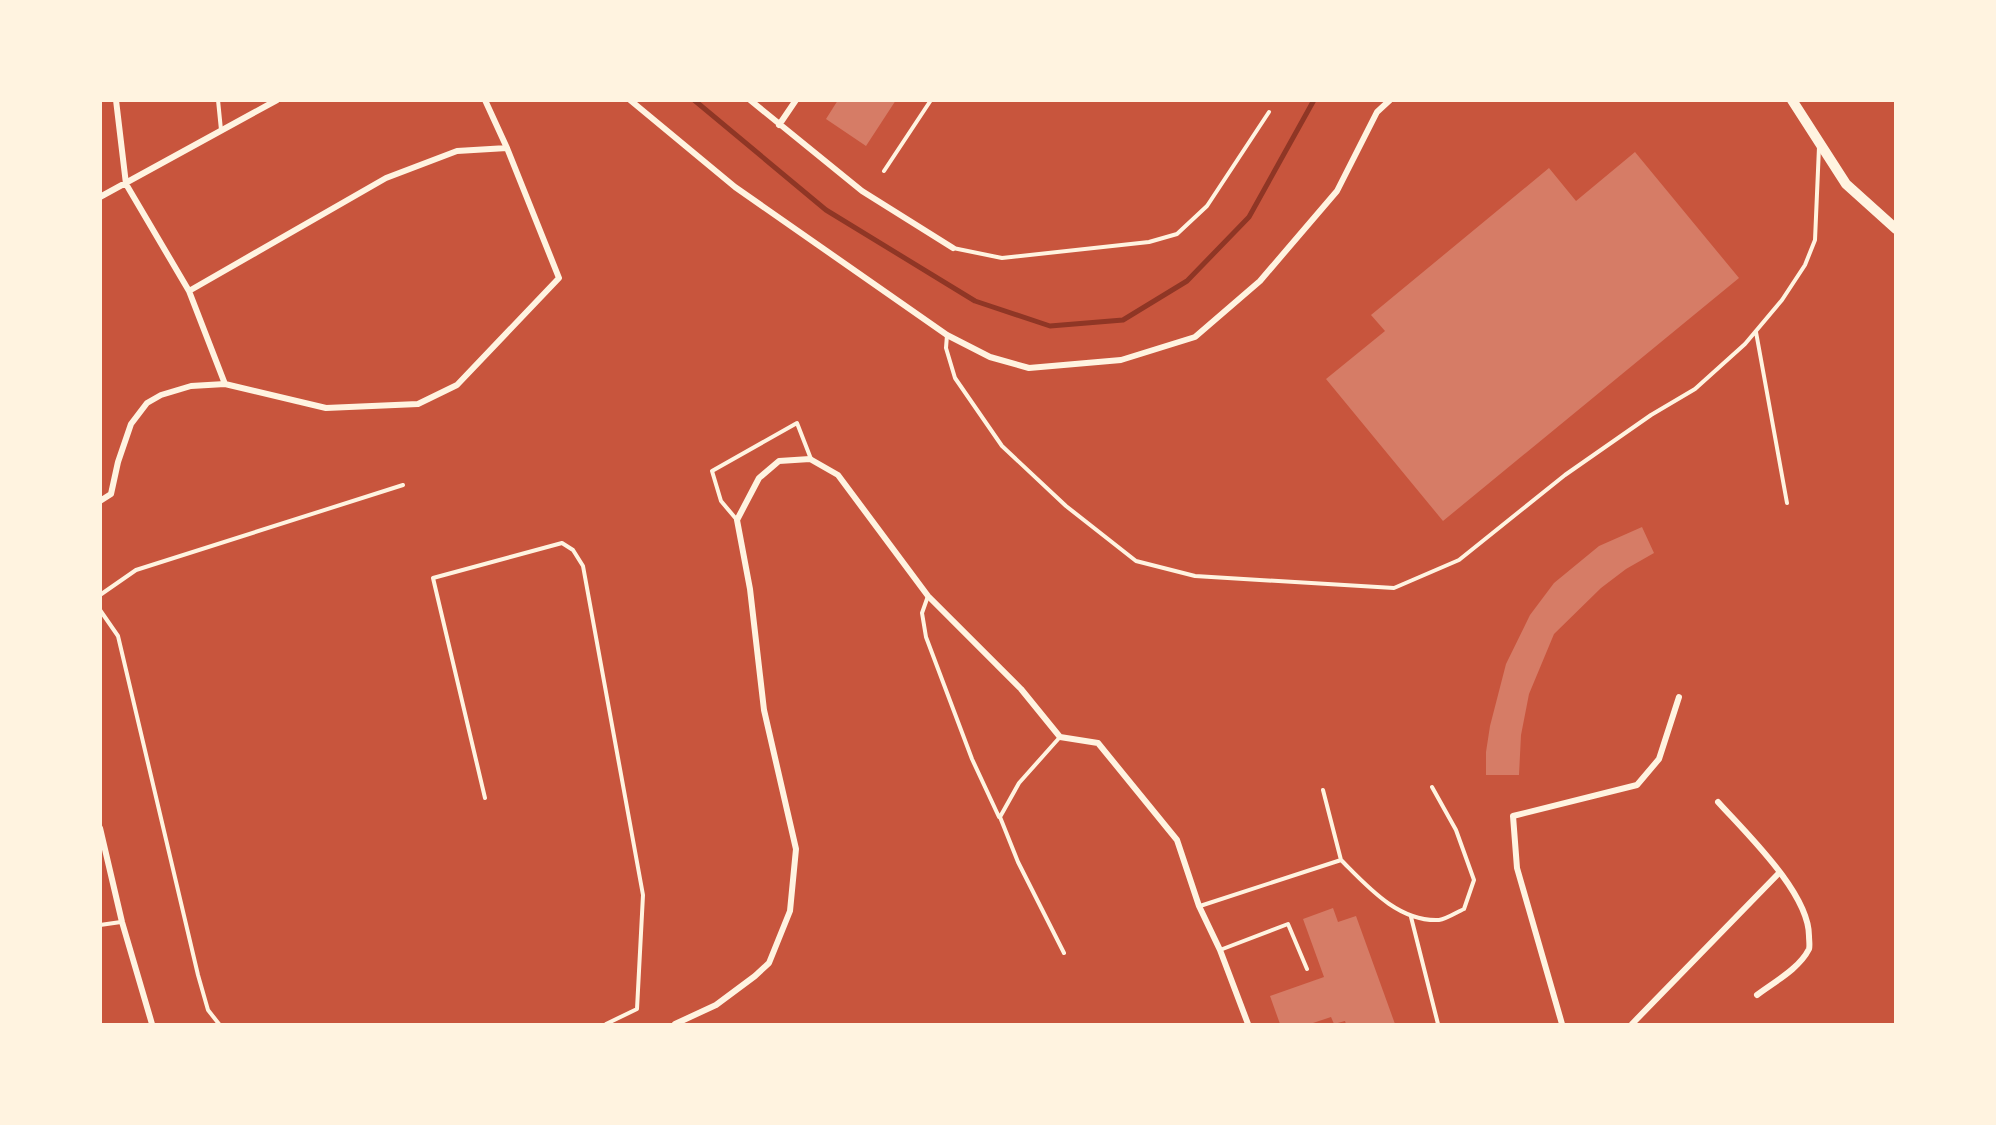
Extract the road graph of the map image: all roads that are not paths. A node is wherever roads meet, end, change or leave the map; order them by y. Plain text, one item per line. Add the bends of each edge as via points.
1 (116, 100) edge
2 (218, 100) edge
3 (277, 100) edge
4 (484, 100) edge
5 (630, 100) edge
6 (750, 100) edge
7 (795, 100) edge
8 (931, 100) edge
9 (1390, 100) edge
10 (1792, 100) edge
11 (1269, 112) dead end
12 (780, 124) junction
13 (221, 131) junction
14 (1820, 143) junction
15 (507, 148) junction
16 (885, 171) dead end
17 (126, 184) junction
18 (100, 197) edge
19 (1896, 229) edge
20 (953, 248) joint
21 (189, 291) junction
22 (1756, 331) junction
23 (947, 335) junction
24 (225, 384) junction
25 (812, 460) junction
26 (403, 485) dead end
27 (100, 501) edge
28 (1787, 503) dead end
29 (737, 520) junction
30 (100, 595) edge
31 (928, 596) junction
32 (100, 610) edge
33 (1679, 697) dead end
34 (1060, 737) junction
35 (1432, 787) dead end
36 (1323, 789) dead end
37 (485, 798) dead end
38 (1718, 802) dead end
39 (1000, 818) junction
40 (100, 828) edge
41 (1341, 860) junction
42 (1779, 873) junction
43 (1199, 906) junction
44 (1411, 917) junction
45 (122, 922) junction
46 (100, 925) edge
47 (1220, 950) junction
48 (1064, 952) dead end
49 (1306, 969) dead end
50 (1757, 994) dead end
51 (152, 1024) edge
52 (219, 1024) edge
53 (606, 1024) edge
54 (675, 1024) edge
55 (1248, 1024) edge
56 (1438, 1024) edge
57 (1562, 1024) edge
58 (1632, 1024) edge

1 - 17 street
2 - 13 lane
3 - 13 street
4 - 15 street
5 - 23 street via 735,187
6 - 12 street
7 - 12 street
8 - 16 lane
9 - 23 street via 1377,112 1337,191 1260,281 1195,337 1120,360 1029,368 990,357
10 - 14 street
11 - 20 lane via 1207,206 1177,234 1149,242 1002,258
12 - 20 street via 862,191
13 - 17 street
14 - 19 street via 1846,184
14 - 22 lane via 1815,240 1782,300
15 - 21 street via 457,151 386,177
15 - 24 street via 559,278 457,385 418,404 326,408
17 - 18 street
17 - 21 street
21 - 24 street
22 - 23 lane via 1695,389 1565,475 1459,560 1394,588 1195,576 1136,561 1066,506 1002,446 955,378 946,348
22 - 28 lane
24 - 27 street via 191,386 147,403 131,424 111,494
25 - 29 street via 779,461 759,478
25 - 29 lane via 797,423 712,471 721,501
25 - 31 street via 838,475
26 - 30 lane via 136,570
29 - 54 street via 750,589 764,710 796,849 790,910 770,963 716,1005
31 - 34 street via 1021,689
31 - 39 lane via 922,613 926,637 972,759
32 - 52 lane via 118,636 198,975 208,1010
33 - 57 street via 1659,759 1637,785 1513,816 1517,868
34 - 39 lane via 1019,783
34 - 43 street via 1098,743 1177,840
35 - 44 lane via 1456,830 1474,880 1464,909 1440,920
36 - 41 lane
37 - 53 lane via 433,578 562,543 573,550 583,566 643,896 637,1009
38 - 42 street
39 - 48 lane
40 - 45 street
41 - 43 lane
41 - 44 lane via 1375,894
42 - 50 street via 1796,894 1809,924 1810,948 1794,968
42 - 58 street
43 - 47 street
44 - 56 lane
45 - 46 lane
45 - 51 street
47 - 49 lane via 1288,924
47 - 55 street

